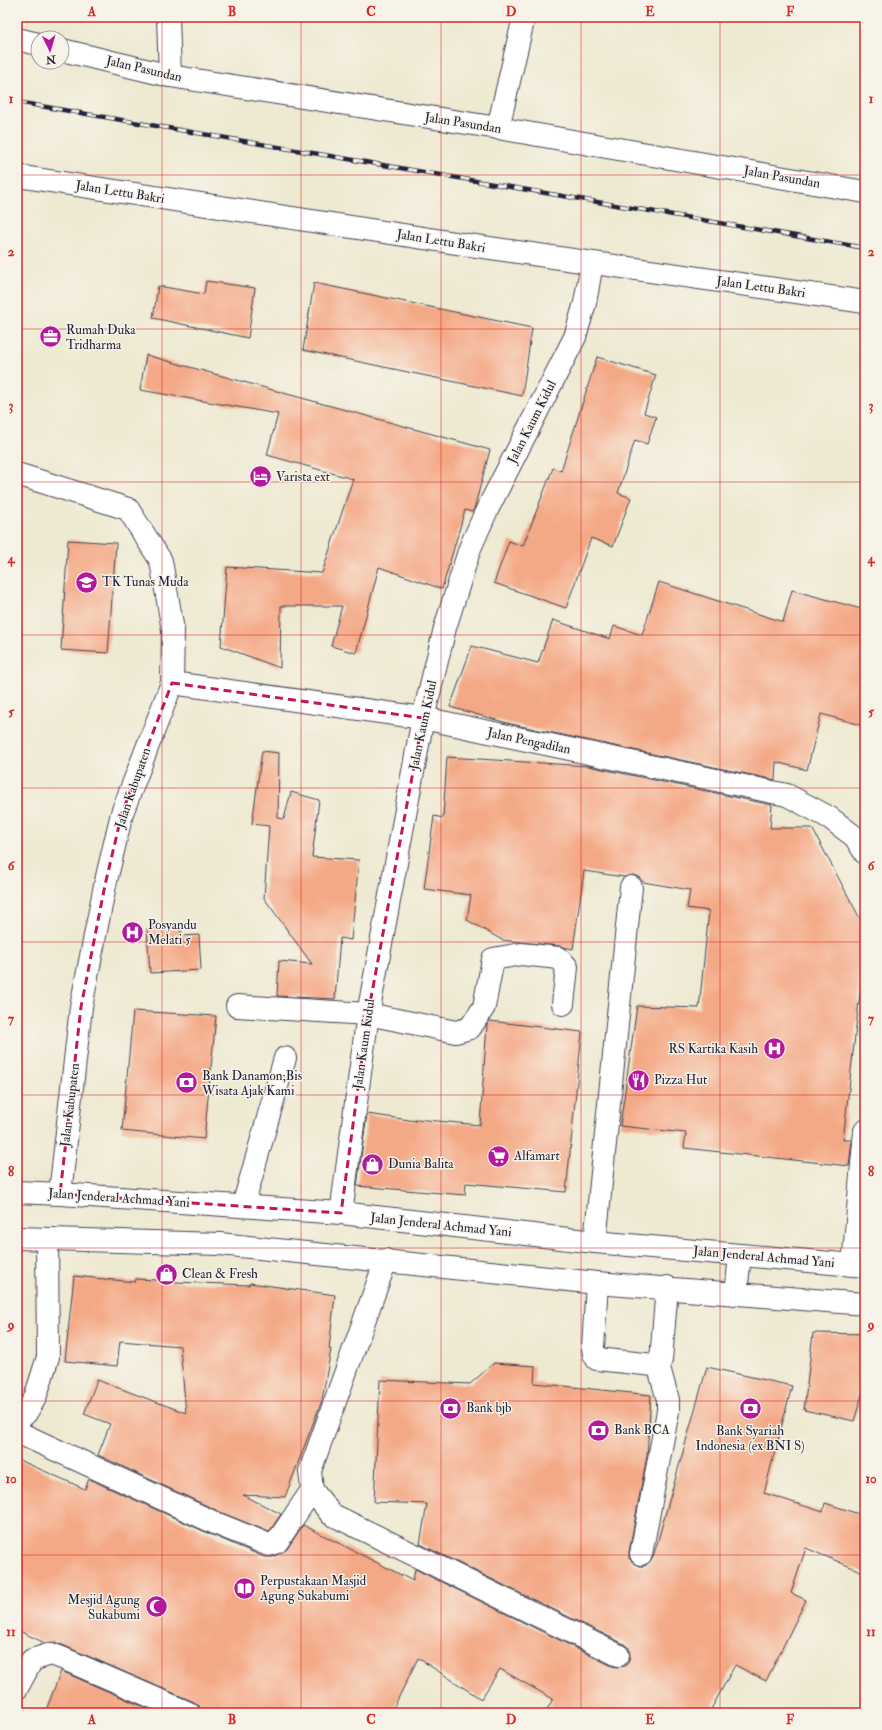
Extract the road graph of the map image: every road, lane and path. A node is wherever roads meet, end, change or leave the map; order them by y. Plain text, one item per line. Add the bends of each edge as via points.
1 (168, 17) edge
2 (524, 17) edge
3 (17, 39) edge
4 (30, 42) edge
5 (70, 52) edge
6 (170, 76) junction
7 (498, 128) junction
8 (17, 176) edge
9 (865, 192) edge
10 (592, 263) junction
11 (865, 302) edge
12 (17, 474) edge
13 (172, 683) junction
14 (423, 718) junction
15 (865, 853) edge
16 (631, 887) dead end
17 (563, 1004) dead end
18 (237, 1006) dead end
19 (368, 1014) junction
20 (285, 1058) dead end
21 (865, 1131) edge
22 (17, 1192) edge
23 (60, 1194) junction
24 (243, 1206) junction
25 (341, 1213) junction
26 (17, 1238) edge
27 (47, 1239) junction
28 (595, 1242) junction
29 (740, 1255) junction
30 (386, 1260) junction
31 (859, 1265) edge
32 (597, 1283) junction
33 (667, 1287) junction
34 (736, 1294) junction
35 (865, 1304) edge
36 (658, 1364) junction
37 (17, 1422) edge
38 (17, 1432) edge
39 (312, 1490) junction
40 (641, 1554) dead end
41 (618, 1655) dead end
42 (17, 1688) edge
43 (189, 1713) edge

1 - 6 street
2 - 7 street
3 - 4 street
5 - 6 street, Jalan Pasundan
6 - 7 street, Jalan Pasundan
7 - 9 street, Jalan Pasundan
8 - 10 street, Jalan Lettu Bakri
10 - 11 street, Jalan Lettu Bakri
10 - 14 street, Jalan Kaum Kidul via 575,337 470,548 445,628
12 - 13 street, Jalan Kabupaten via 128,509 161,561 173,630
13 - 14 street, Jalan Pengadilan
13 - 23 street, Jalan Kabupaten via 122,813 105,885 81,1007
14 - 15 street, Jalan Pengadilan via 787,795 830,818 855,838
14 - 19 street, Jalan Kaum Kidul
16 - 28 street
17 - 19 street via 567,966 559,958 521,954 493,959 484,1007 470,1028 456,1032
18 - 19 street
19 - 25 street, Jalan Kaum Kidul
20 - 24 street
21 - 31 street
22 - 23 street, Jalan Jenderal Achmad Yani
23 - 24 street, Jalan Jenderal Achmad Yani
24 - 25 street, Jalan Jenderal Achmad Yani
25 - 28 street, Jalan Jenderal Achmad Yani
26 - 27 street
27 - 30 street via 220,1244
27 - 37 street via 48,1357 35,1398
28 - 29 street, Jalan Jenderal Achmad Yani
29 - 31 street, Jalan Jenderal Achmad Yani
29 - 34 street
30 - 32 street
30 - 39 street via 310,1471
32 - 33 street
32 - 36 street via 593,1348 597,1358
33 - 34 street
33 - 36 street via 661,1360
34 - 35 street
36 - 40 street via 668,1400 668,1411
38 - 39 street via 215,1524 269,1545 277,1542
39 - 41 street via 331,1514
42 - 43 street via 32,1660 51,1654

